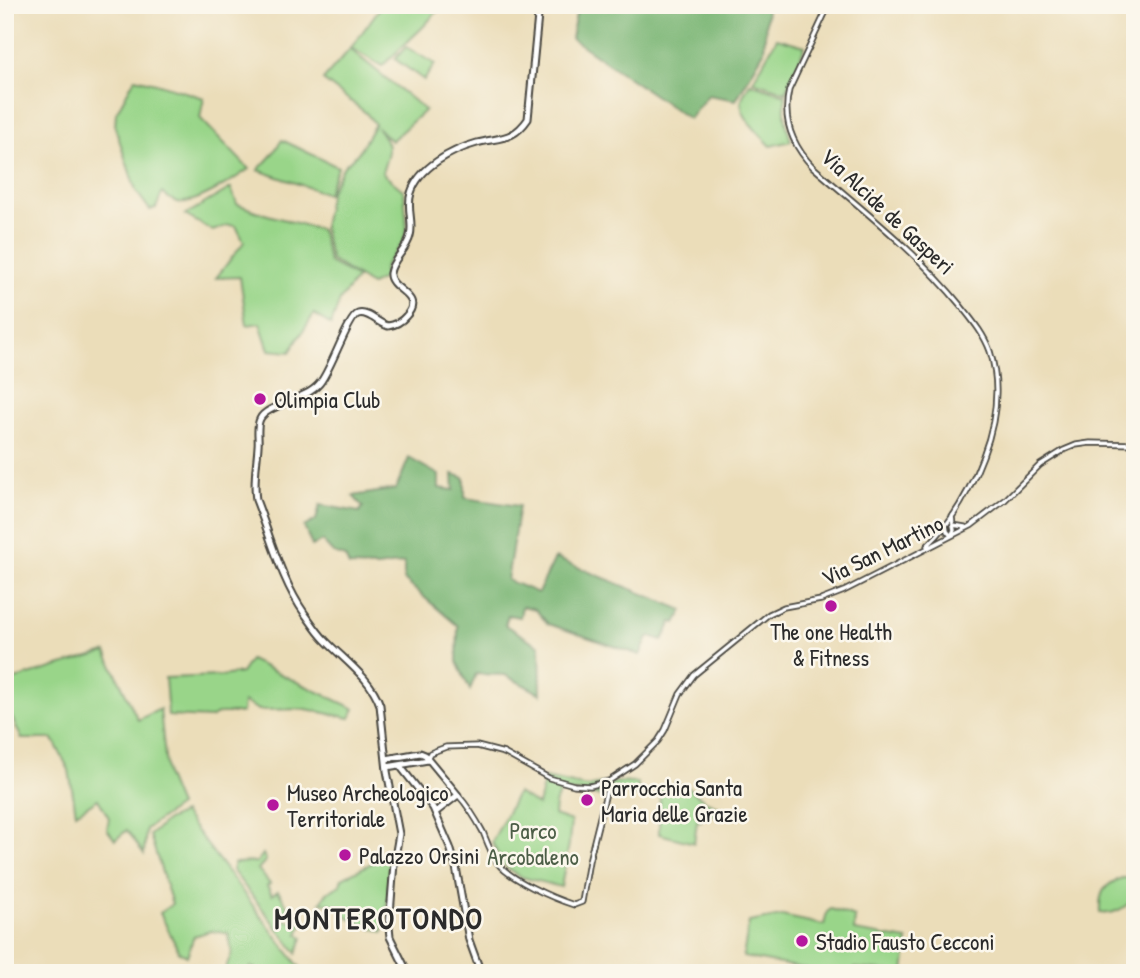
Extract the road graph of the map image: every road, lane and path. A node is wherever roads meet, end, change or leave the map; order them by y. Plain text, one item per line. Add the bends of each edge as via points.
1 (539, 5) edge
2 (829, 5) edge
3 (1135, 444) edge
4 (953, 515) junction
5 (946, 525) junction
6 (953, 525) junction
7 (973, 525) junction
8 (951, 536) junction
9 (923, 550) junction
10 (386, 759) junction
11 (428, 760) junction
12 (387, 767) junction
13 (402, 768) junction
14 (609, 781) junction
15 (458, 795) junction
16 (436, 812) junction
17 (408, 973) edge
18 (481, 973) edge

1 - 10 main road via 527,119 520,130 446,156 412,189 411,235 390,274 393,283 408,295 411,307 404,318 384,326 356,315 321,383 303,397 263,414 258,422 256,500 285,582 323,638 377,696
2 - 4 street, Via Alcide de Gasperi via 789,90 787,116 793,139 813,167 933,274 978,329 991,355 996,400 993,428
3 - 7 street, Via San Martino via 1086,443 1064,450 1040,465
4 - 5 street, Via Alcide de Gasperi
4 - 6 street
5 - 8 street
5 - 9 street, Via Alcide de Gasperi
6 - 7 street
6 - 8 street
7 - 8 street, Via San Martino
8 - 9 street, Via San Martino
9 - 14 street, Via San Martino via 844,591 784,607 759,622 691,679 660,738
10 - 11 main road via 421,753
10 - 12 main road
11 - 13 main road
11 - 14 street via 430,753 442,748 466,745 504,753 549,778 574,785
11 - 15 main road
12 - 13 main road
12 - 17 main road via 399,834 390,937
13 - 16 main road
14 - 15 street via 582,902 574,905 501,867
15 - 16 main road
16 - 18 main road via 453,854 469,940

